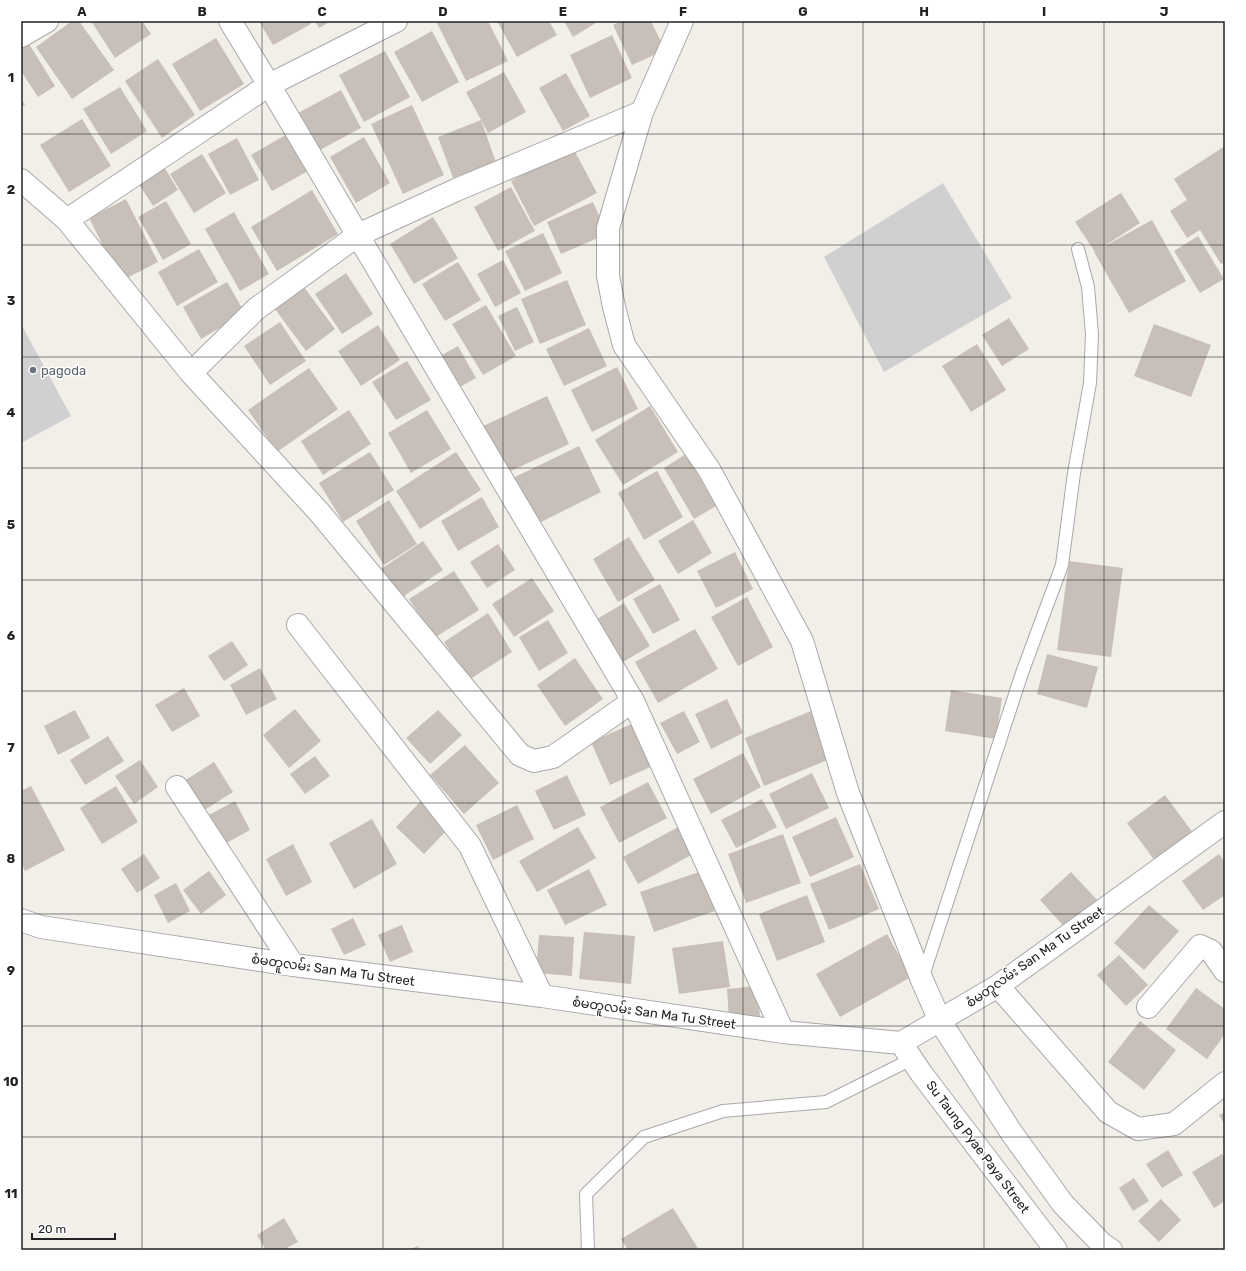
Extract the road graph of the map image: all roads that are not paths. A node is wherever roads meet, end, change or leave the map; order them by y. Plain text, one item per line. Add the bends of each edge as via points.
1 (230, 21) edge
2 (396, 21) edge
3 (682, 21) edge
4 (269, 85) junction
5 (642, 112) junction
6 (21, 180) edge
7 (67, 220) junction
8 (358, 235) junction
9 (1078, 249) dead end
10 (191, 374) junction
11 (298, 625) dead end
12 (633, 701) junction
13 (177, 787) dead end
14 (1225, 822) edge
15 (21, 920) edge
16 (294, 965) junction
17 (1225, 971) edge
18 (922, 980) junction
19 (998, 986) junction
20 (542, 996) junction
21 (1148, 1007) dead end
22 (940, 1021) junction
23 (784, 1032) junction
24 (907, 1051) junction
25 (1225, 1083) edge
26 (588, 1250) edge
27 (1056, 1250) edge
28 (1111, 1250) edge

1 - 4 street
2 - 4 street
3 - 5 street
4 - 7 street
4 - 8 street
5 - 8 street via 456,190
5 - 18 street via 608,228 608,276 624,345 710,471 802,641 848,793
6 - 7 street
7 - 10 street
8 - 10 street via 256,309
8 - 12 street
9 - 18 lane via 1088,286 1092,334 1090,384 1074,473 1062,565 1022,673
10 - 12 street via 319,512 520,755 534,761 553,757
11 - 20 street via 470,846
12 - 23 street
13 - 16 street
14 - 19 street, စံမတူလမ်း San Ma Tu Street
15 - 16 street, စံမတူလမ်း San Ma Tu Street via 41,927
16 - 20 street, စံမတူလမ်း San Ma Tu Street
17 - 21 street via 1211,951 1200,946
18 - 22 street
19 - 22 street, စံမတူလမ်း San Ma Tu Street
19 - 25 street via 1108,1112 1138,1129 1174,1124
20 - 23 street, စံမတူလမ်း San Ma Tu Street
22 - 24 street, စံမတူလမ်း San Ma Tu Street
22 - 28 street via 1010,1132 1063,1204
23 - 24 street, စံမတူလမ်း San Ma Tu Street
24 - 26 lane via 826,1102 723,1112 644,1137 586,1194
24 - 27 street, Su Taung Pyae Paya Street

